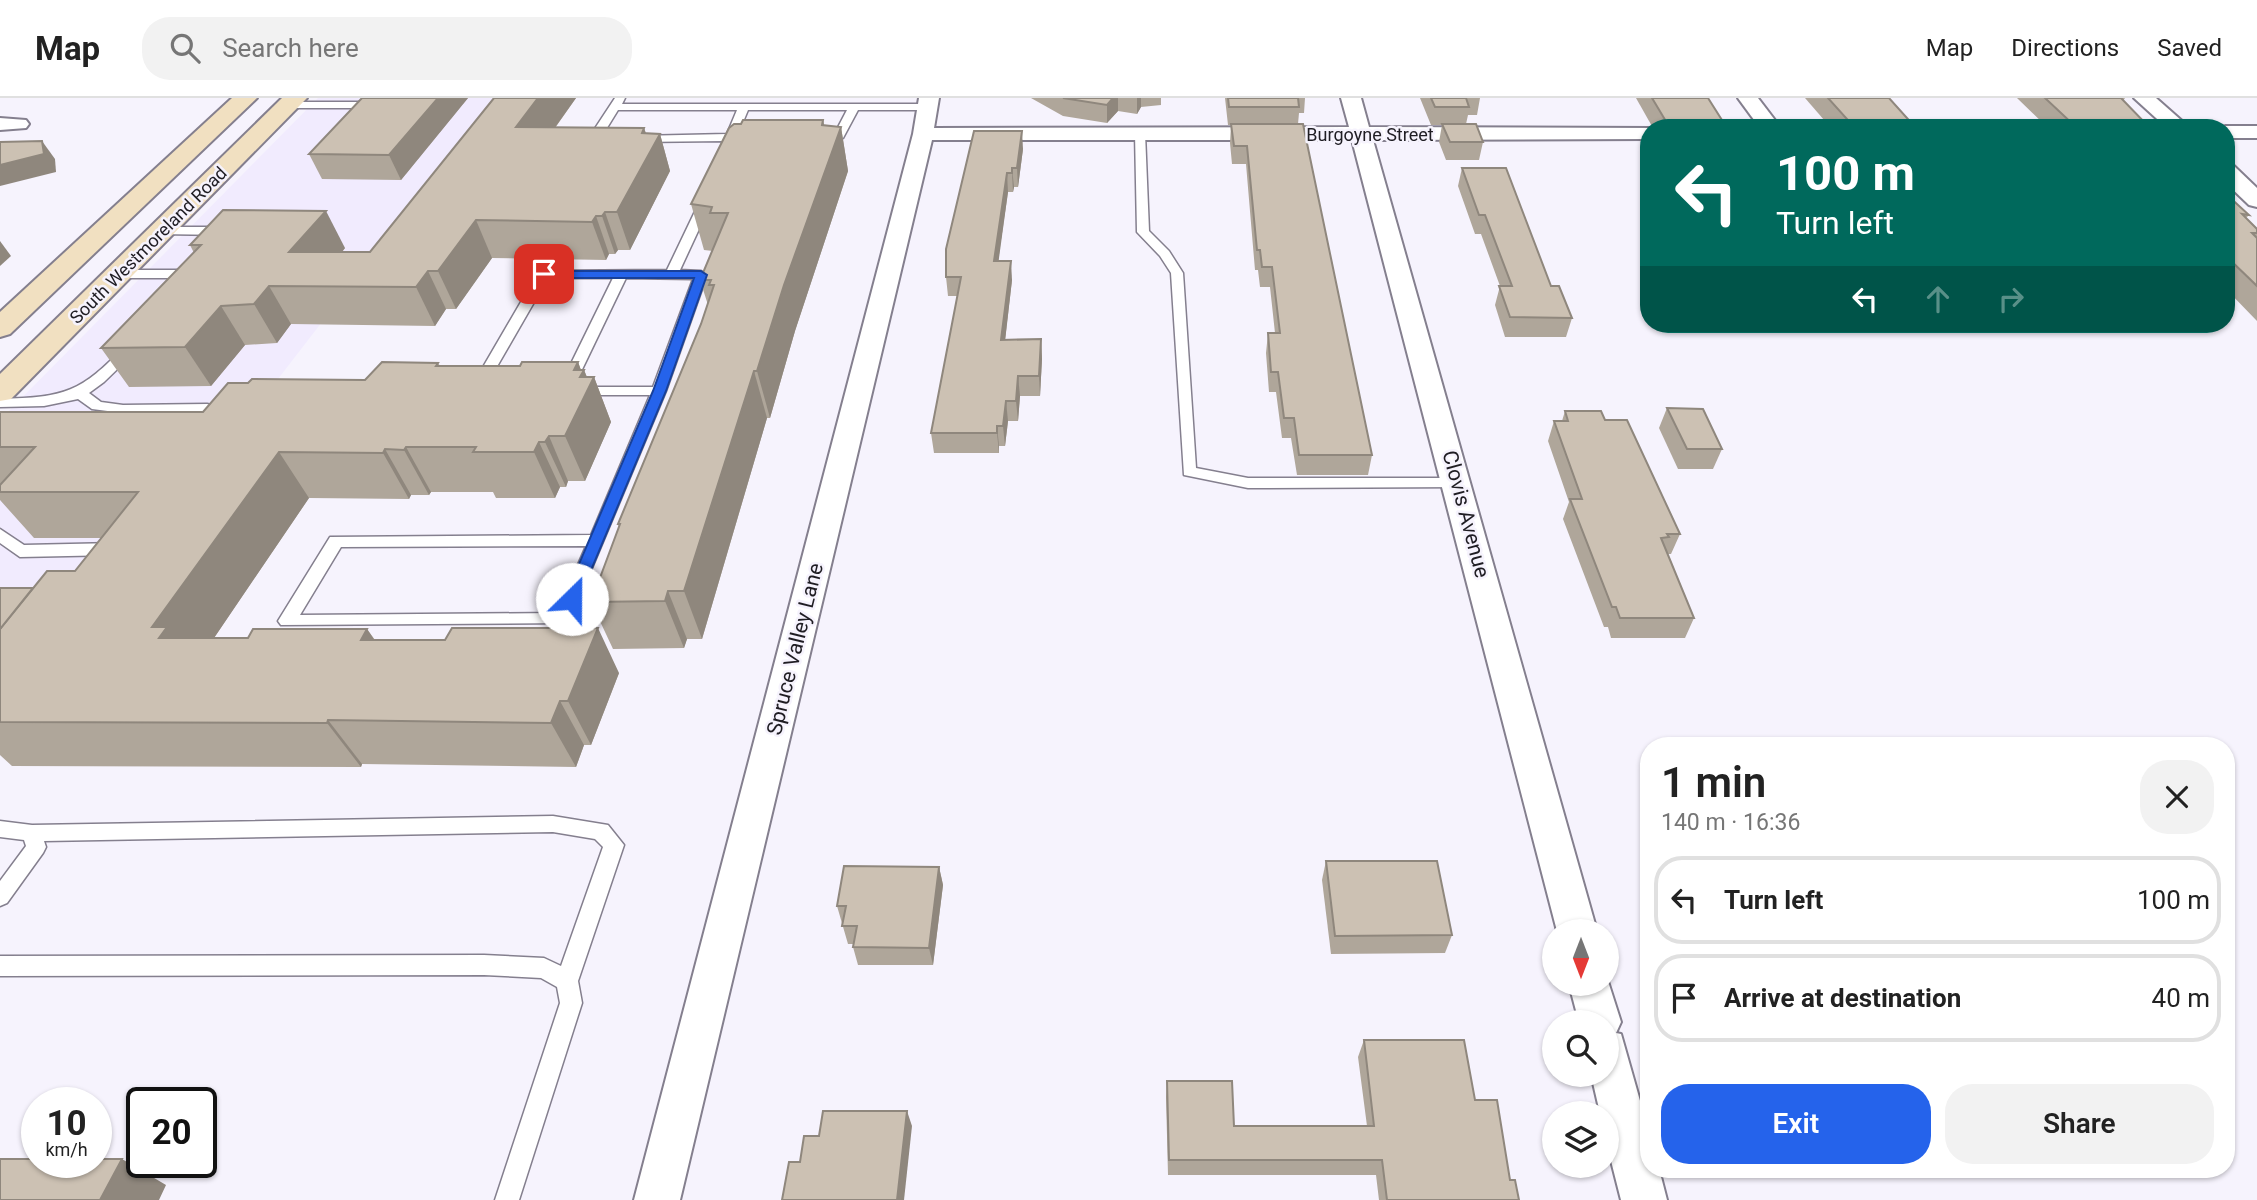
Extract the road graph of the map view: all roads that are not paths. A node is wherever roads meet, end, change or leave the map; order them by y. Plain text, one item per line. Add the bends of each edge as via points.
1 (245, 98) edge
2 (387, 98) edge
3 (1351, 98) edge
4 (1748, 98) edge
5 (2144, 98) edge
6 (292, 102) edge
7 (328, 102) edge
8 (355, 102) edge
9 (617, 103) edge
10 (744, 107) junction
11 (854, 107) junction
12 (926, 113) edge
13 (1764, 119) edge
14 (2169, 119) edge
15 (2235, 132) edge
16 (2257, 132) edge
17 (1140, 133) junction
18 (1640, 133) edge
19 (1362, 134) junction
20 (732, 137) junction
21 (757, 137) edge
22 (808, 137) edge
23 (608, 139) edge
24 (622, 139) edge
25 (722, 161) edge
26 (2235, 179) edge
27 (713, 184) edge
28 (2257, 200) edge
29 (162, 231) junction
30 (216, 248) edge
31 (200, 265) edge
32 (118, 274) junction
33 (621, 274) junction
34 (672, 274) junction
35 (0, 328) edge
36 (143, 334) edge
37 (489, 391) edge
38 (659, 391) junction
39 (0, 392) edge
40 (81, 394) junction
41 (0, 403) edge
42 (207, 408) edge
43 (1457, 482) junction
44 (0, 534) edge
45 (597, 540) junction
46 (127, 549) edge
47 (0, 829) edge
48 (32, 832) junction
49 (0, 897) edge
50 (1574, 919) edge
51 (0, 966) edge
52 (567, 981) junction
53 (1616, 1087) edge
54 (507, 1200) edge
55 (657, 1200) edge
56 (1644, 1200) edge

1 - 35 main road, South Westmoreland Road
2 - 8 lane via 381,105
3 - 19 street, Clovis Avenue
4 - 13 street
5 - 14 street
6 - 7 lane
6 - 29 main road, South Westmoreland Road
7 - 8 lane
9 - 10 lane
9 - 23 lane via 594,139
10 - 11 lane
10 - 20 lane
11 - 12 lane
11 - 22 lane via 839,136
12 - 17 street, Burgoyne Street
12 - 55 street, Spruce Valley Lane
15 - 16 street
17 - 19 street, Burgoyne Street
17 - 43 lane via 1143,232 1177,273 1189,471 1248,482
18 - 19 street, Burgoyne Street
19 - 43 street, Clovis Avenue
20 - 21 lane
20 - 24 lane
20 - 25 lane
26 - 28 street
27 - 34 lane
29 - 30 lane via 233,231
29 - 32 main road, South Westmoreland Road
31 - 32 lane via 192,274
32 - 39 main road, South Westmoreland Road
33 - 34 lane
33 - 37 lane via 544,274 476,391
33 - 38 lane via 558,391
34 - 38 lane via 701,275
36 - 40 lane via 98,383
38 - 45 lane
40 - 41 lane via 52,402
40 - 42 lane via 97,406
43 - 50 street, Clovis Avenue
44 - 46 lane via 20,551
45 - 45 lane via 564,619 286,621 337,541
47 - 48 lane
48 - 49 lane via 36,847
48 - 52 lane via 553,824 601,831 614,845
51 - 52 lane via 484,965 544,968
52 - 54 lane via 571,1003
53 - 56 street

